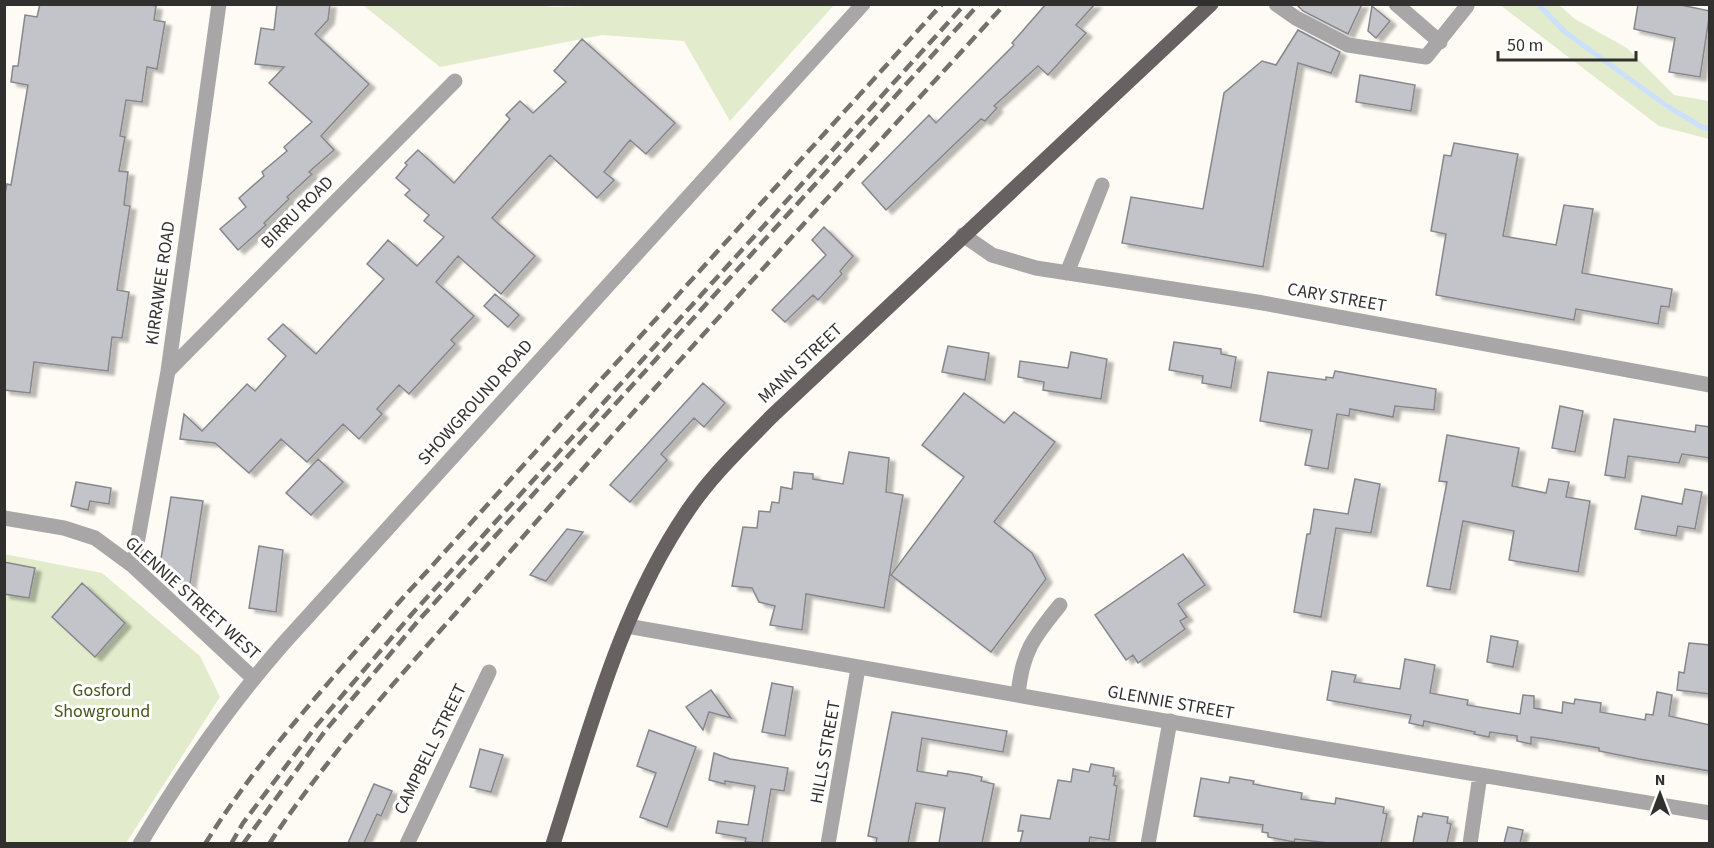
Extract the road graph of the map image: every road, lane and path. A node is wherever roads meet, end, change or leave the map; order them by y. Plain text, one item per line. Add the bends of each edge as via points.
1 (219, 4) edge
2 (863, 4) edge
3 (1211, 4) edge
4 (1276, 4) edge
5 (1396, 4) edge
6 (1465, 4) edge
7 (1440, 42) junction
8 (455, 81) dead end
9 (1102, 185) dead end
10 (963, 235) junction
11 (1066, 273) junction
12 (168, 371) junction
13 (1710, 385) edge
14 (4, 518) edge
15 (133, 566) junction
16 (1060, 605) dead end
17 (627, 626) junction
18 (858, 668) junction
19 (489, 672) dead end
20 (254, 678) junction
21 (1018, 695) junction
22 (1170, 721) junction
23 (1480, 775) junction
24 (1710, 813) edge
25 (140, 843) edge
26 (406, 843) edge
27 (554, 843) edge
28 (828, 843) edge
29 (1148, 843) edge
30 (1470, 843) edge

1 - 12 street, KIRRAWEE ROAD
2 - 20 street, SHOWGROUND ROAD
3 - 10 main road, MANN STREET
4 - 7 street via 1348,45 1426,57
5 - 7 street
6 - 7 street
8 - 12 street, BIRRU ROAD
9 - 11 street
10 - 11 street, CARY STREET via 1004,260
10 - 17 main road, MANN STREET via 721,468 664,548
11 - 13 street, CARY STREET via 1257,302
12 - 15 street, KIRRAWEE ROAD
14 - 15 street, GLENNIE STREET WEST via 64,528 95,538
15 - 20 street, GLENNIE STREET WEST
16 - 21 street via 1034,636 1020,671
17 - 18 street, GLENNIE STREET
17 - 27 main road, MANN STREET
18 - 21 street, GLENNIE STREET
18 - 28 street, HILLS STREET
19 - 26 street, CAMPBELL STREET
20 - 25 street, SHOWGROUND ROAD via 205,743
21 - 22 street, GLENNIE STREET
22 - 23 street, GLENNIE STREET
22 - 29 street
23 - 24 street, GLENNIE STREET
23 - 30 street

